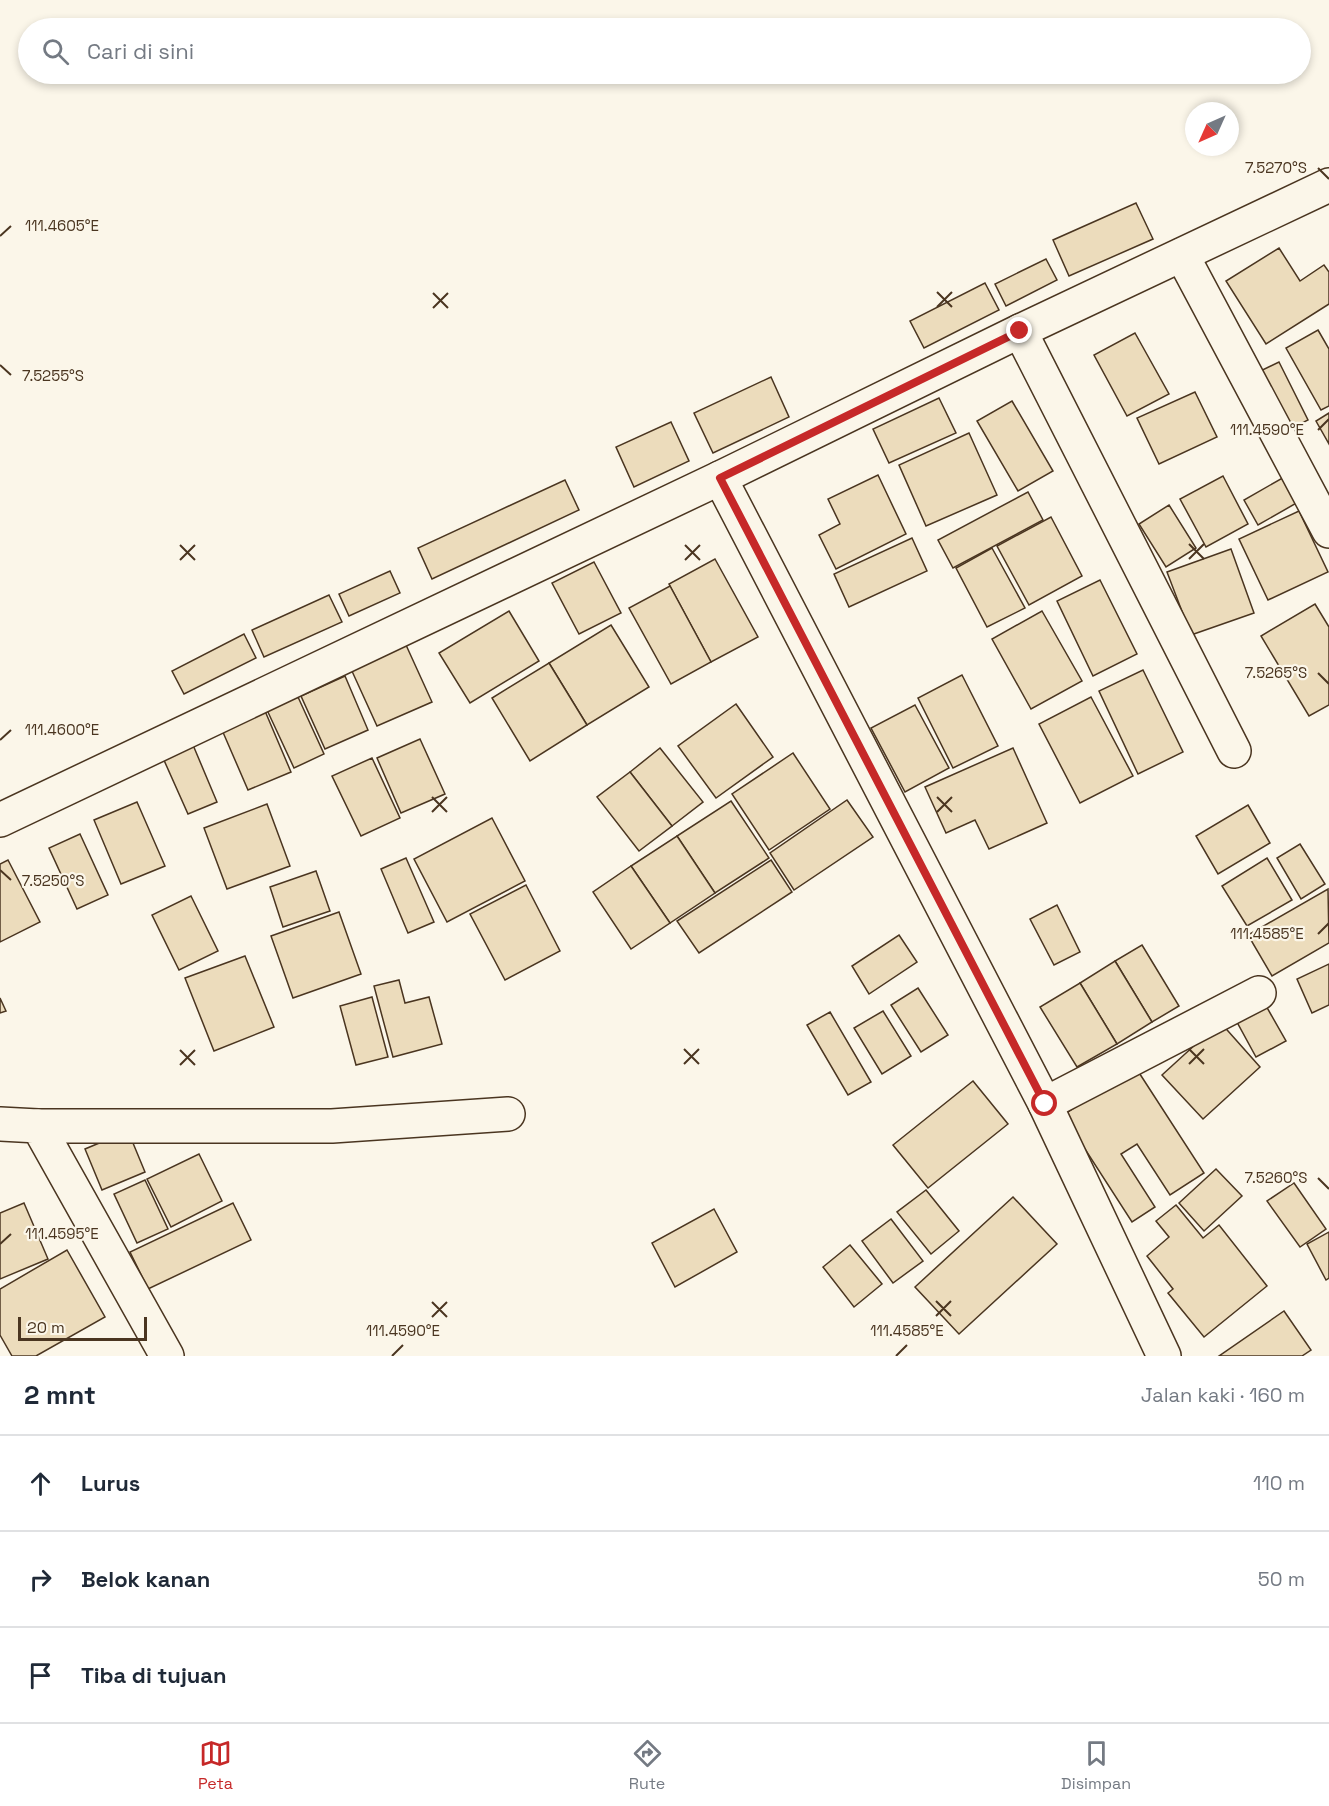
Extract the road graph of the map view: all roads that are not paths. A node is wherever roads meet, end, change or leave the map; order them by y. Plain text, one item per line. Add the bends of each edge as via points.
1 (1329, 185) edge
2 (1182, 255) junction
3 (1020, 331) junction
4 (720, 478) junction
5 (1329, 531) edge
6 (1234, 751) dead end
7 (0, 820) edge
8 (1259, 993) dead end
9 (1045, 1104) junction
10 (508, 1114) dead end
11 (0, 1124) edge
12 (38, 1126) junction
13 (166, 1356) edge
14 (1164, 1356) edge

1 - 2 street
2 - 3 street
2 - 5 street
3 - 4 street
3 - 6 street
4 - 7 street
4 - 9 street
8 - 9 street
9 - 14 street
10 - 12 street via 332,1126
11 - 12 street
12 - 13 street

